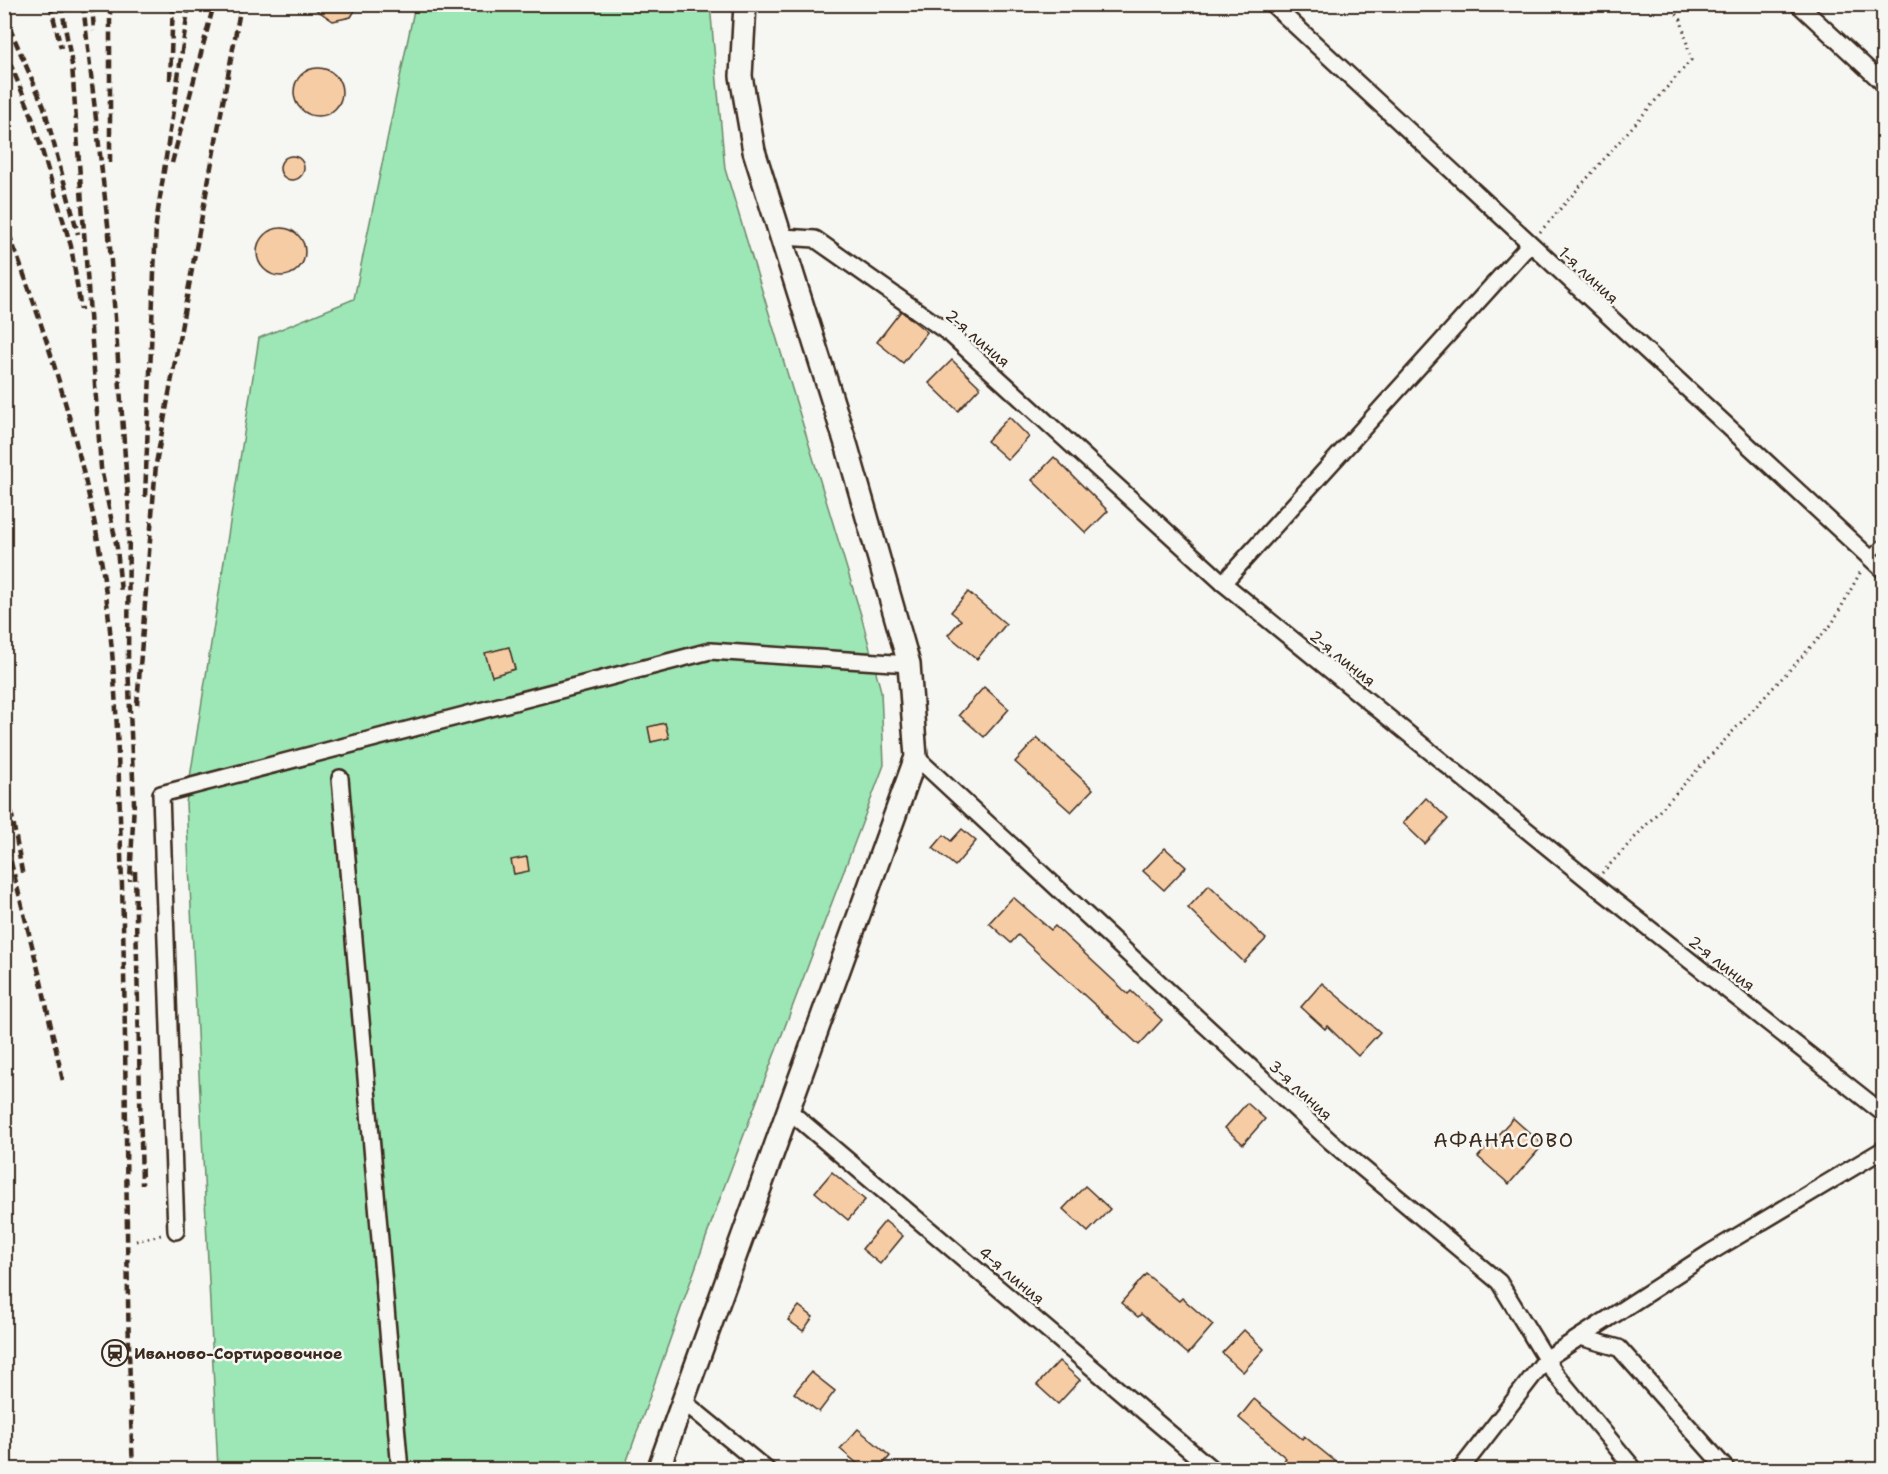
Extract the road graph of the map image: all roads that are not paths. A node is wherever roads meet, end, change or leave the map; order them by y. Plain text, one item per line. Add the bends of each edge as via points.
1 (745, 4) edge
2 (1272, 4) edge
3 (1798, 4) edge
4 (1884, 84) edge
5 (783, 237) junction
6 (1529, 245) junction
7 (1884, 542) edge
8 (1869, 557) junction
9 (1884, 571) edge
10 (1223, 583) junction
11 (909, 664) junction
12 (916, 757) junction
13 (340, 778) dead end
14 (787, 1109) junction
15 (1884, 1114) edge
16 (1884, 1149) edge
17 (176, 1231) road end
18 (1580, 1337) junction
19 (1546, 1359) junction
20 (683, 1401) junction
21 (400, 1470) edge
22 (658, 1470) edge
23 (767, 1470) edge
24 (1213, 1470) edge
25 (1460, 1470) edge
26 (1635, 1470) edge
27 (1727, 1470) edge

1 - 5 street via 741,76 754,151
2 - 6 street, 1-я линия
3 - 4 street
5 - 10 street, 2-я линия via 815,239 950,334
5 - 11 street
6 - 8 street, 1-я линия
6 - 10 street
7 - 8 lane
8 - 9 street, 1-я линия
10 - 15 street, 2-я линия
11 - 12 street
11 - 17 street via 710,651 161,794
12 - 14 street
12 - 19 street, 3-я линия via 1330,1142 1499,1282
13 - 21 street
14 - 20 street
14 - 24 street, 4-я линия
16 - 18 street via 1711,1252
18 - 19 street
18 - 27 street via 1619,1348
19 - 25 street
19 - 26 street, 3-я линия
20 - 22 street
20 - 23 street

